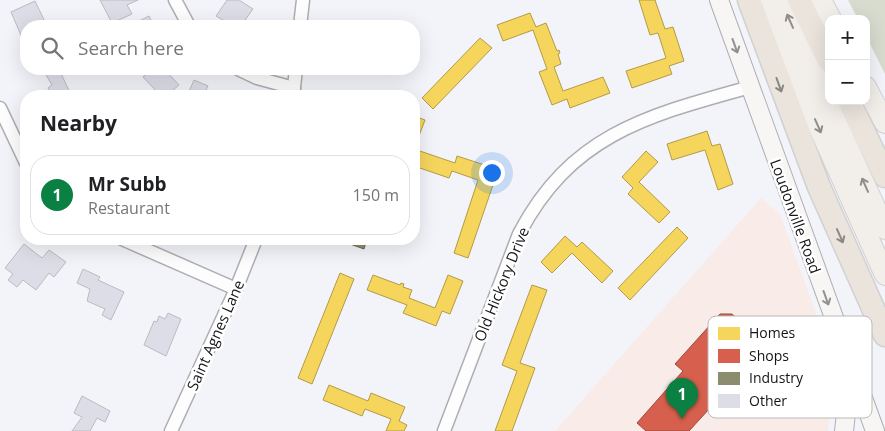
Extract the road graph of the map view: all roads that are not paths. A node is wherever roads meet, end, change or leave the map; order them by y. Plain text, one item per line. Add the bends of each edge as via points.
1 (175, 0) edge
2 (303, 0) edge
3 (719, 0) edge
4 (749, 0) edge
5 (762, 0) edge
6 (781, 0) edge
7 (799, 0) edge
8 (821, 0) edge
9 (829, 15) edge
10 (187, 20) edge
11 (301, 20) edge
12 (825, 52) edge
13 (251, 75) edge
14 (295, 75) edge
15 (750, 87) junction
16 (289, 90) edge
17 (294, 90) edge
18 (870, 95) edge
19 (850, 105) edge
20 (0, 108) edge
21 (885, 123) edge
22 (20, 150) edge
23 (885, 176) edge
24 (885, 229) edge
25 (136, 245) edge
26 (254, 245) edge
27 (885, 276) edge
28 (236, 289) junction
29 (832, 316) edge
30 (885, 335) edge
31 (845, 418) edge
32 (870, 418) edge
33 (171, 431) edge
34 (444, 431) edge
35 (844, 431) edge
36 (875, 431) edge

1 - 10 street
2 - 11 street
3 -> 15 main road, Loudonville Road
4 -> 30 highway via 816,180
5 -> 27 main road
24 -> 6 main road
7 - 12 highway
8 - 9 main road
13 - 16 street
14 - 17 street
15 -> 29 main road, Loudonville Road
15 - 34 street, Old Hickory Drive via 657,114 625,127 586,151 558,178 534,207 519,234
18 - 21 main road
19 - 23 highway
20 - 22 street
25 - 28 street
26 - 28 street, Saint Agnes Lane
28 - 33 street, Saint Agnes Lane
31 - 35 main road
32 - 36 main road, Loudonville Road

